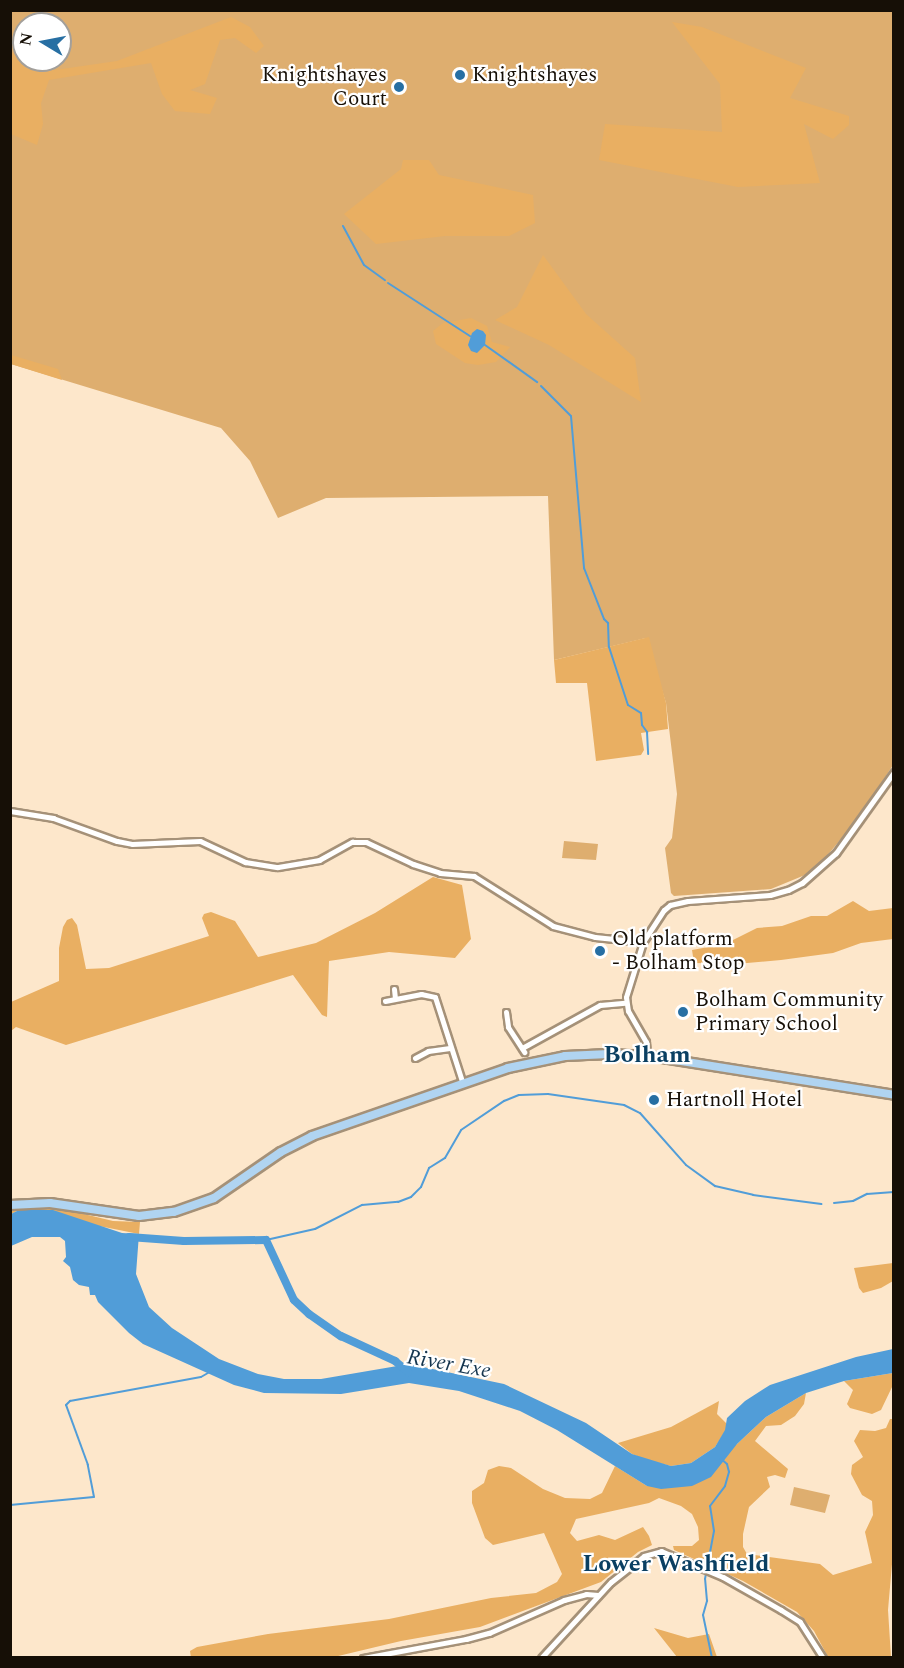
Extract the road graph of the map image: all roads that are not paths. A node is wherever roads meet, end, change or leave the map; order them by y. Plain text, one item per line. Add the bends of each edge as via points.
1 (894, 772) edge
2 (10, 811) edge
3 (643, 942) junction
4 (394, 989) dead end
5 (395, 998) junction
6 (385, 1001) dead end
7 (626, 1003) junction
8 (506, 1012) dead end
9 (450, 1048) junction
10 (646, 1056) junction
11 (415, 1058) dead end
12 (463, 1084) junction
13 (894, 1095) edge
14 (10, 1205) edge
15 (598, 1595) junction
16 (363, 1658) edge
17 (541, 1658) edge
18 (823, 1658) edge

1 - 3 street via 836,853 802,883 770,895 670,905 656,919
2 - 3 street via 52,818 124,843 200,841 245,862 278,867 319,860 352,842 366,842 440,873 474,876 553,926 595,937
3 - 7 street
4 - 5 street
5 - 6 street
5 - 9 street via 427,994 435,997
7 - 8 street via 600,1005 523,1050 508,1027
7 - 10 street via 645,1037
9 - 11 street via 428,1051
9 - 12 street
10 - 12 main road via 556,1057
10 - 13 main road
12 - 14 main road via 312,1136 213,1198 174,1212 139,1216 50,1203
15 - 16 street via 564,1600 489,1633
15 - 17 street
15 - 18 street via 628,1568 653,1552 665,1551 754,1593 800,1622

